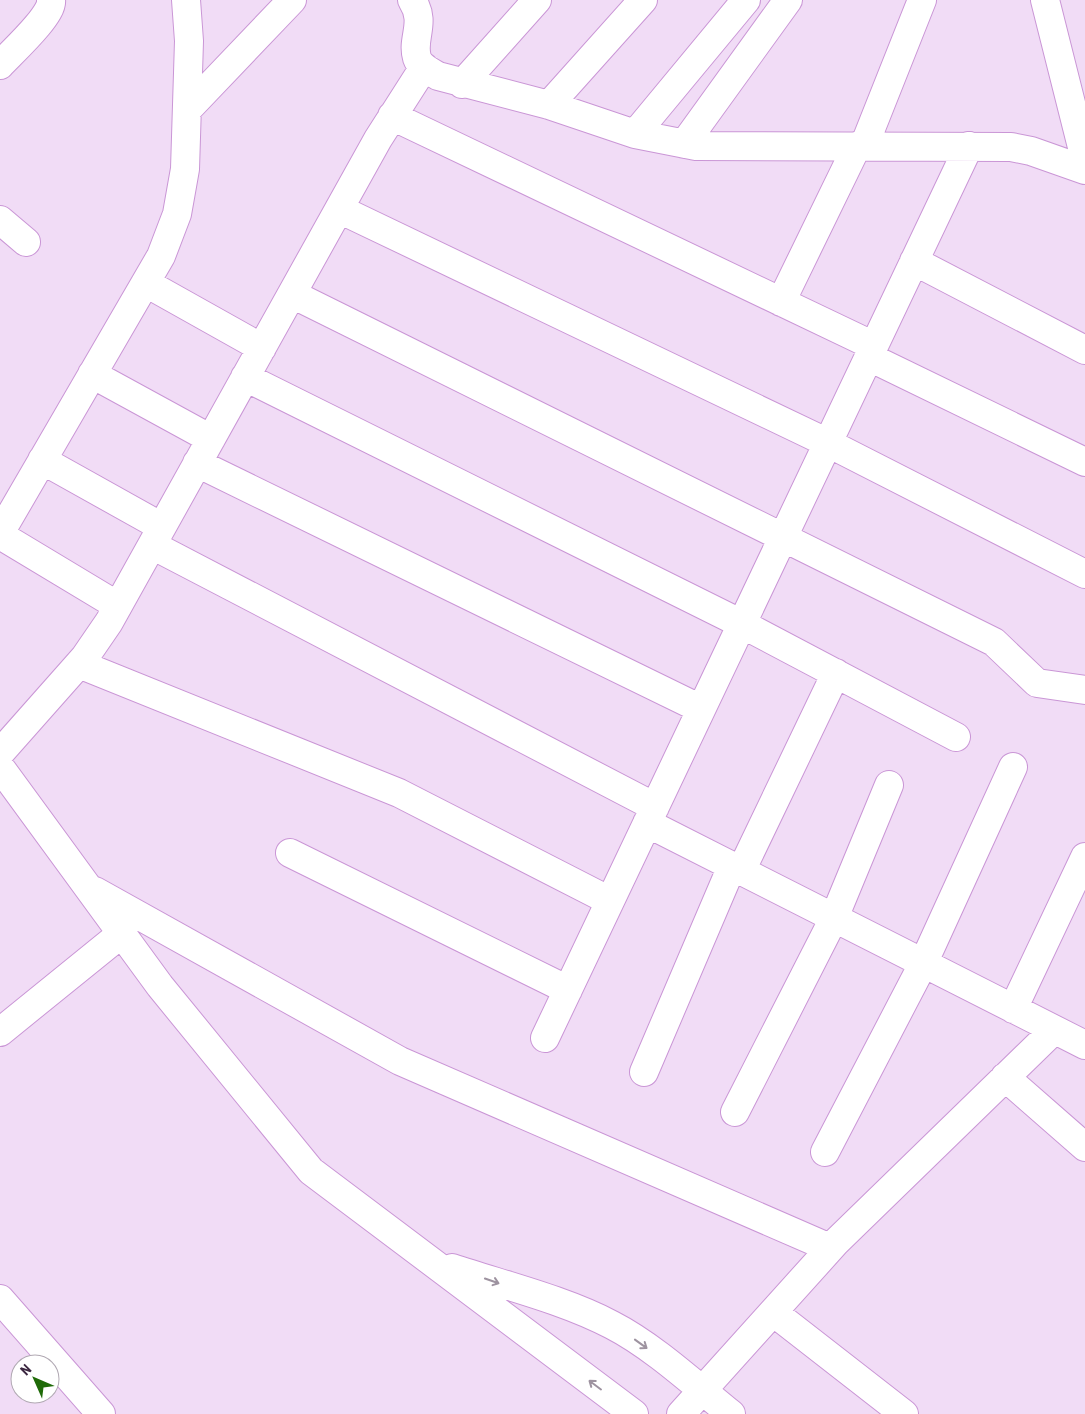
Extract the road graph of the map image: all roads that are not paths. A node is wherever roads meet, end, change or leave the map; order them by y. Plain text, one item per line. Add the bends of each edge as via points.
1 (51, 0) edge
2 (186, 0) edge
3 (292, 0) edge
4 (439, 0) edge
5 (537, 0) edge
6 (643, 0) edge
7 (746, 0) edge
8 (788, 0) edge
9 (922, 0) edge
10 (1045, 0) edge
11 (415, 12) edge
12 (0, 65) edge
13 (424, 67) junction
14 (462, 84) junction
15 (550, 105) junction
16 (187, 110) junction
17 (392, 116) junction
18 (635, 134) junction
19 (684, 144) junction
20 (860, 146) junction
21 (969, 146) junction
22 (1085, 159) edge
23 (1085, 170) edge
24 (339, 209) junction
25 (0, 220) edge
26 (26, 242) dead end
27 (914, 261) junction
28 (146, 283) junction
29 (292, 294) junction
30 (781, 302) junction
31 (262, 348) junction
32 (1085, 350) edge
33 (871, 352) junction
34 (92, 374) junction
35 (246, 377) junction
36 (211, 439) junction
37 (828, 443) junction
38 (42, 460) junction
39 (1085, 462) edge
40 (197, 463) junction
41 (0, 534) edge
42 (157, 536) junction
43 (784, 536) junction
44 (1085, 574) edge
45 (118, 606) junction
46 (742, 624) junction
47 (79, 664) junction
48 (836, 673) junction
49 (1085, 690) edge
50 (701, 709) junction
51 (956, 736) dead end
52 (0, 753) edge
53 (0, 767) edge
54 (1013, 767) dead end
55 (889, 785) dead end
56 (651, 815) junction
57 (290, 853) dead end
58 (1085, 857) edge
59 (736, 868) junction
60 (87, 887) junction
61 (610, 901) junction
62 (834, 918) junction
63 (122, 934) junction
64 (923, 964) junction
65 (568, 990) junction
66 (1013, 1009) junction
67 (1054, 1030) junction
68 (0, 1032) edge
69 (545, 1038) dead end
70 (1085, 1045) edge
71 (644, 1072) dead end
72 (1005, 1077) junction
73 (735, 1112) dead end
74 (1085, 1147) edge
75 (825, 1152) dead end
76 (830, 1248) junction
77 (429, 1260) junction
78 (0, 1299) edge
79 (773, 1312) junction
80 (702, 1391) junction
81 (101, 1414) edge
82 (634, 1414) edge
83 (682, 1414) edge
84 (731, 1414) edge
85 (904, 1414) edge

1 - 12 street via 47,14
2 - 16 street via 189,41
3 - 16 street
4 - 11 street
5 - 14 street
6 - 15 street
7 - 18 street
8 - 19 street
9 - 20 street
10 - 22 street
11 - 13 street via 417,58
13 - 14 street
13 - 17 street
14 - 15 street
15 - 18 street
16 - 28 street via 185,169 177,214 161,256
17 - 24 street
17 - 30 street
18 - 19 street
19 - 20 street
20 - 21 street
20 - 30 street
21 - 23 street via 1031,151
21 - 27 street
24 - 29 street
24 - 37 street
25 - 26 street
27 - 32 street
27 - 33 street
28 - 31 street
28 - 34 street
29 - 31 street
29 - 43 street
30 - 33 street
31 - 35 street
33 - 37 street
33 - 39 street
34 - 36 street
34 - 38 street
35 - 36 street
35 - 46 street
36 - 40 street
37 - 43 street
37 - 44 street
38 - 41 street
38 - 42 street
40 - 42 street
40 - 50 street
41 - 45 street
42 - 45 street
42 - 56 street
43 - 46 street
43 - 49 street via 994,642 1036,683
45 - 47 street
46 - 48 street
46 - 50 street
47 - 52 street
47 - 61 street via 399,793
48 - 51 street
48 - 59 street
50 - 56 street
53 - 60 street
54 - 64 street
55 - 62 street
56 - 59 street
56 - 61 street
57 - 65 street
58 - 66 street
59 - 62 street
59 - 71 street
60 - 63 street
60 - 76 street via 400,1060
61 - 65 street
62 - 64 street
62 - 73 street
63 - 68 street
63 - 77 street via 160,986 311,1171
64 - 66 street
64 - 75 street
65 - 69 street
66 - 67 street
67 - 70 street
67 - 72 street
72 - 74 street
72 - 76 street
76 - 79 street
77 -> 80 street via 613,1325
82 -> 77 street
78 - 81 street
79 - 80 street
79 - 85 street
80 - 83 street
80 - 84 street

